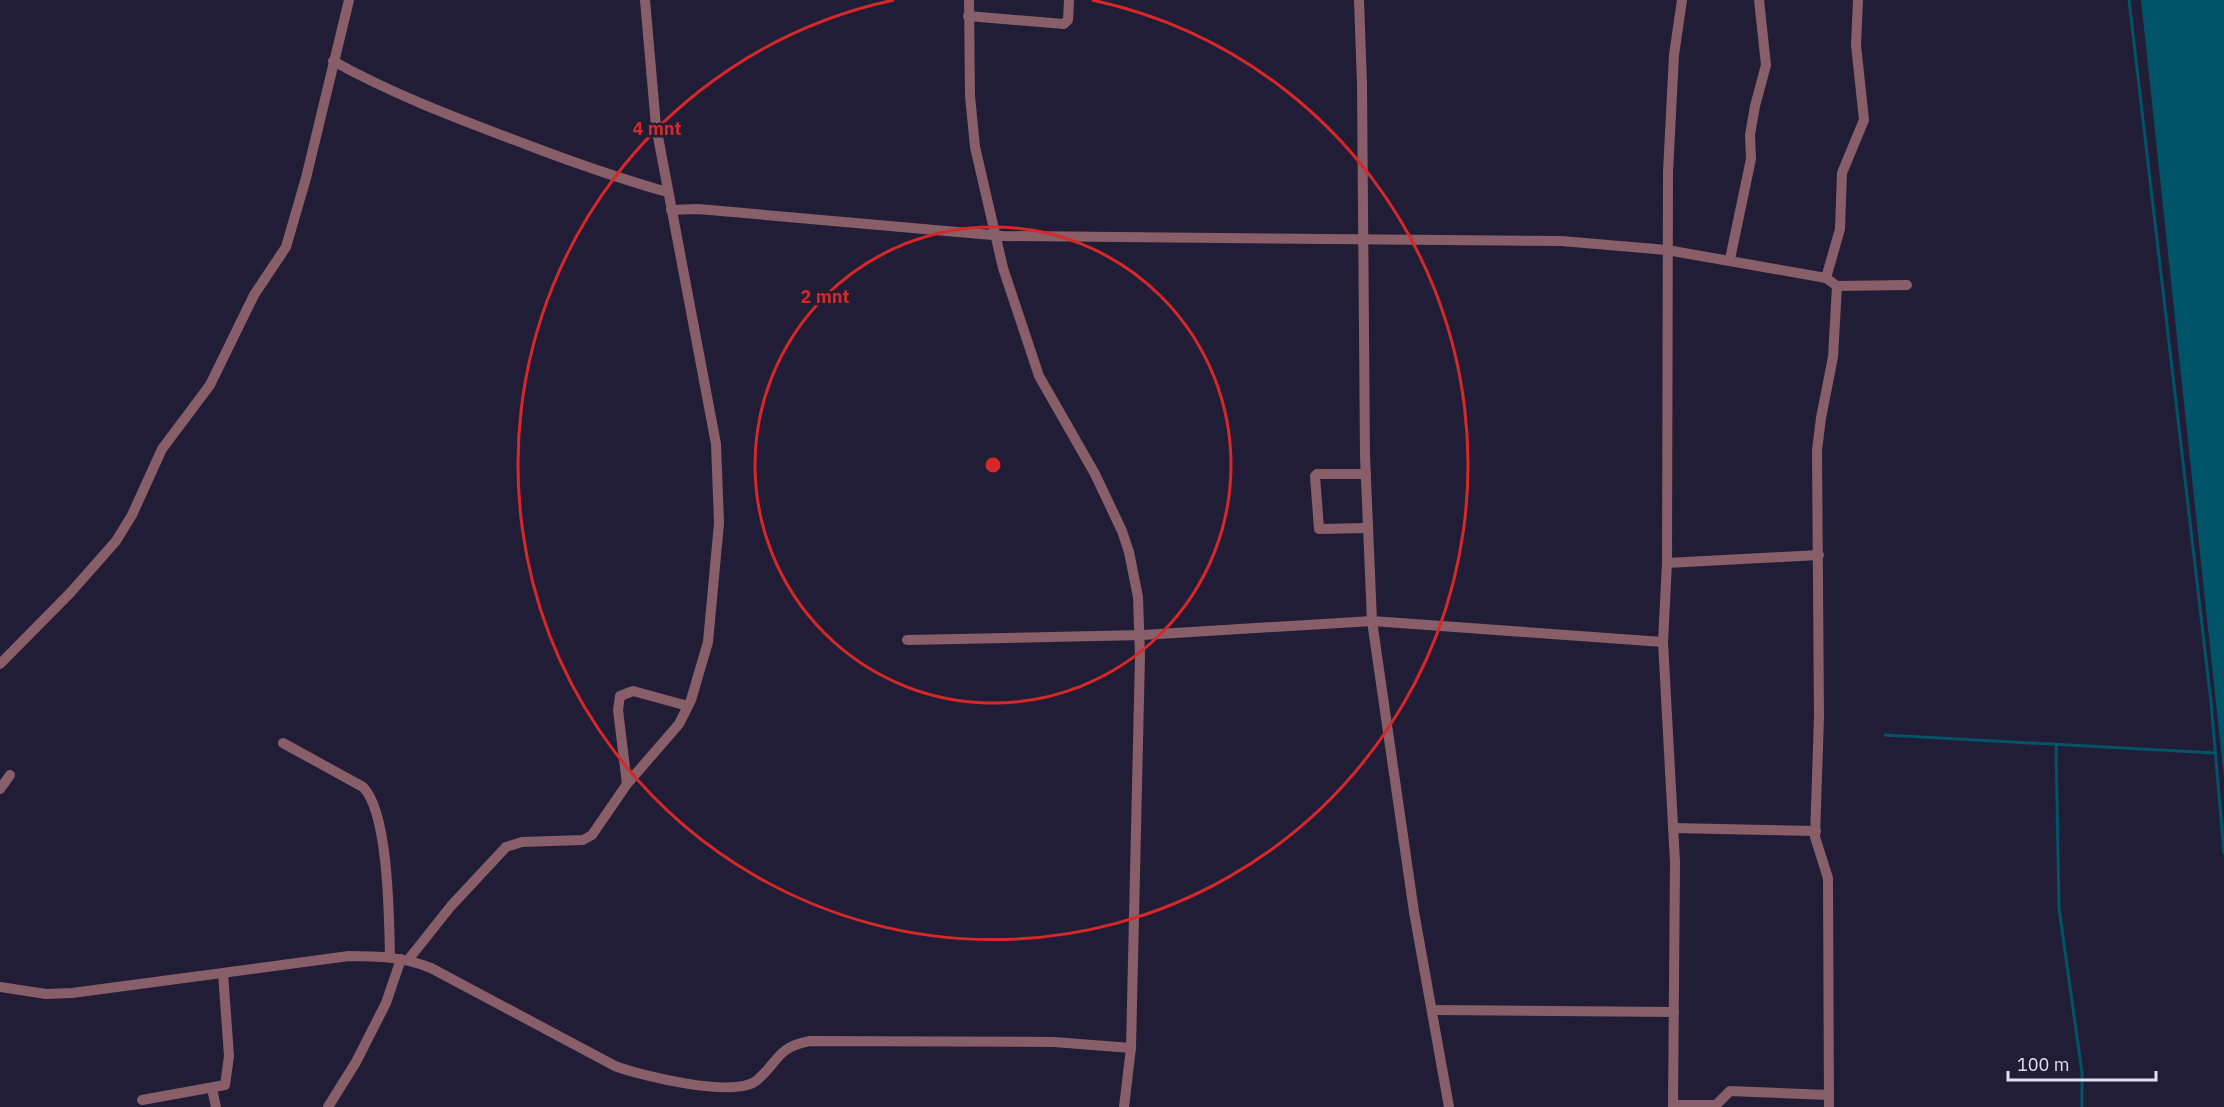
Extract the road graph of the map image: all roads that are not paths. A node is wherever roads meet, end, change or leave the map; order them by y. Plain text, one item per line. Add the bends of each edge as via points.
1 (349, 0) edge
2 (645, 0) edge
3 (969, 0) edge
4 (1069, 0) edge
5 (1359, 0) edge
6 (1682, 0) edge
7 (1759, 0) edge
8 (1858, 0) edge
9 (968, 16) junction
10 (333, 61) junction
11 (667, 192) junction
12 (671, 210) junction
13 (996, 235) junction
14 (1362, 241) junction
15 (1667, 250) junction
16 (1730, 259) junction
17 (1826, 278) junction
18 (1907, 285) dead end
19 (1837, 286) junction
20 (1366, 474) junction
21 (1368, 528) junction
22 (1819, 555) junction
23 (1666, 563) junction
24 (1372, 621) junction
25 (1140, 635) junction
26 (906, 640) dead end
27 (1663, 642) junction
28 (0, 663) edge
29 (688, 706) junction
30 (284, 743) dead end
31 (10, 774) dead end
32 (627, 784) junction
33 (0, 789) edge
34 (1673, 828) junction
35 (1816, 831) junction
36 (400, 958) junction
37 (223, 973) junction
38 (0, 987) edge
39 (1432, 1010) junction
40 (1674, 1012) junction
41 (1131, 1048) junction
42 (212, 1089) junction
43 (1829, 1095) junction
44 (142, 1100) dead end
45 (1673, 1106) edge
46 (216, 1107) edge
47 (328, 1107) edge
48 (1124, 1107) edge
49 (1449, 1107) edge
50 (1829, 1107) edge

1 - 10 street
2 - 11 street via 656,126
3 - 9 street
4 - 9 street via 1068,20 1064,24
5 - 14 street
6 - 15 street via 1670,113
7 - 16 street via 1766,65 1755,106 1751,159
8 - 17 street via 1856,45 1864,120 1842,173 1840,229
9 - 13 street via 975,147
10 - 11 street via 389,91 454,118 590,170
10 - 28 street via 289,240 254,295 217,372 162,448 116,541
11 - 12 street
12 - 13 street via 698,209
12 - 29 street via 716,444 719,482 711,624
13 - 14 street
13 - 25 street via 1011,296 1039,376 1095,474 1122,531 1138,597
14 - 15 street via 1562,241
14 - 20 street
15 - 16 street
15 - 23 street
16 - 17 street
17 - 19 street
18 - 19 street
19 - 22 street via 1833,357 1818,435
20 - 21 street
20 - 21 street via 1317,474 1315,478 1320,530
21 - 24 street
22 - 23 street
22 - 35 street
23 - 27 street
24 - 25 street
24 - 27 street
24 - 39 street
25 - 26 street
25 - 41 street
27 - 34 street
29 - 32 street via 673,733
29 - 32 street via 633,691 620,696 618,710
30 - 36 street via 363,787 371,797
31 - 33 street
32 - 36 street via 586,839 522,842 506,847
34 - 35 street
34 - 40 street
35 - 43 street via 1816,845 1828,878
36 - 37 street via 349,956
36 - 41 street via 431,968 615,1066 715,1086 746,1086 787,1047 810,1041 1054,1042
36 - 47 street via 381,1012
37 - 38 street via 60,994
37 - 42 street via 228,1078 225,1085
39 - 40 street
39 - 49 street
40 - 45 street
41 - 48 street
42 - 44 street
42 - 46 street
43 - 45 street via 1730,1091 1716,1105
43 - 50 street

